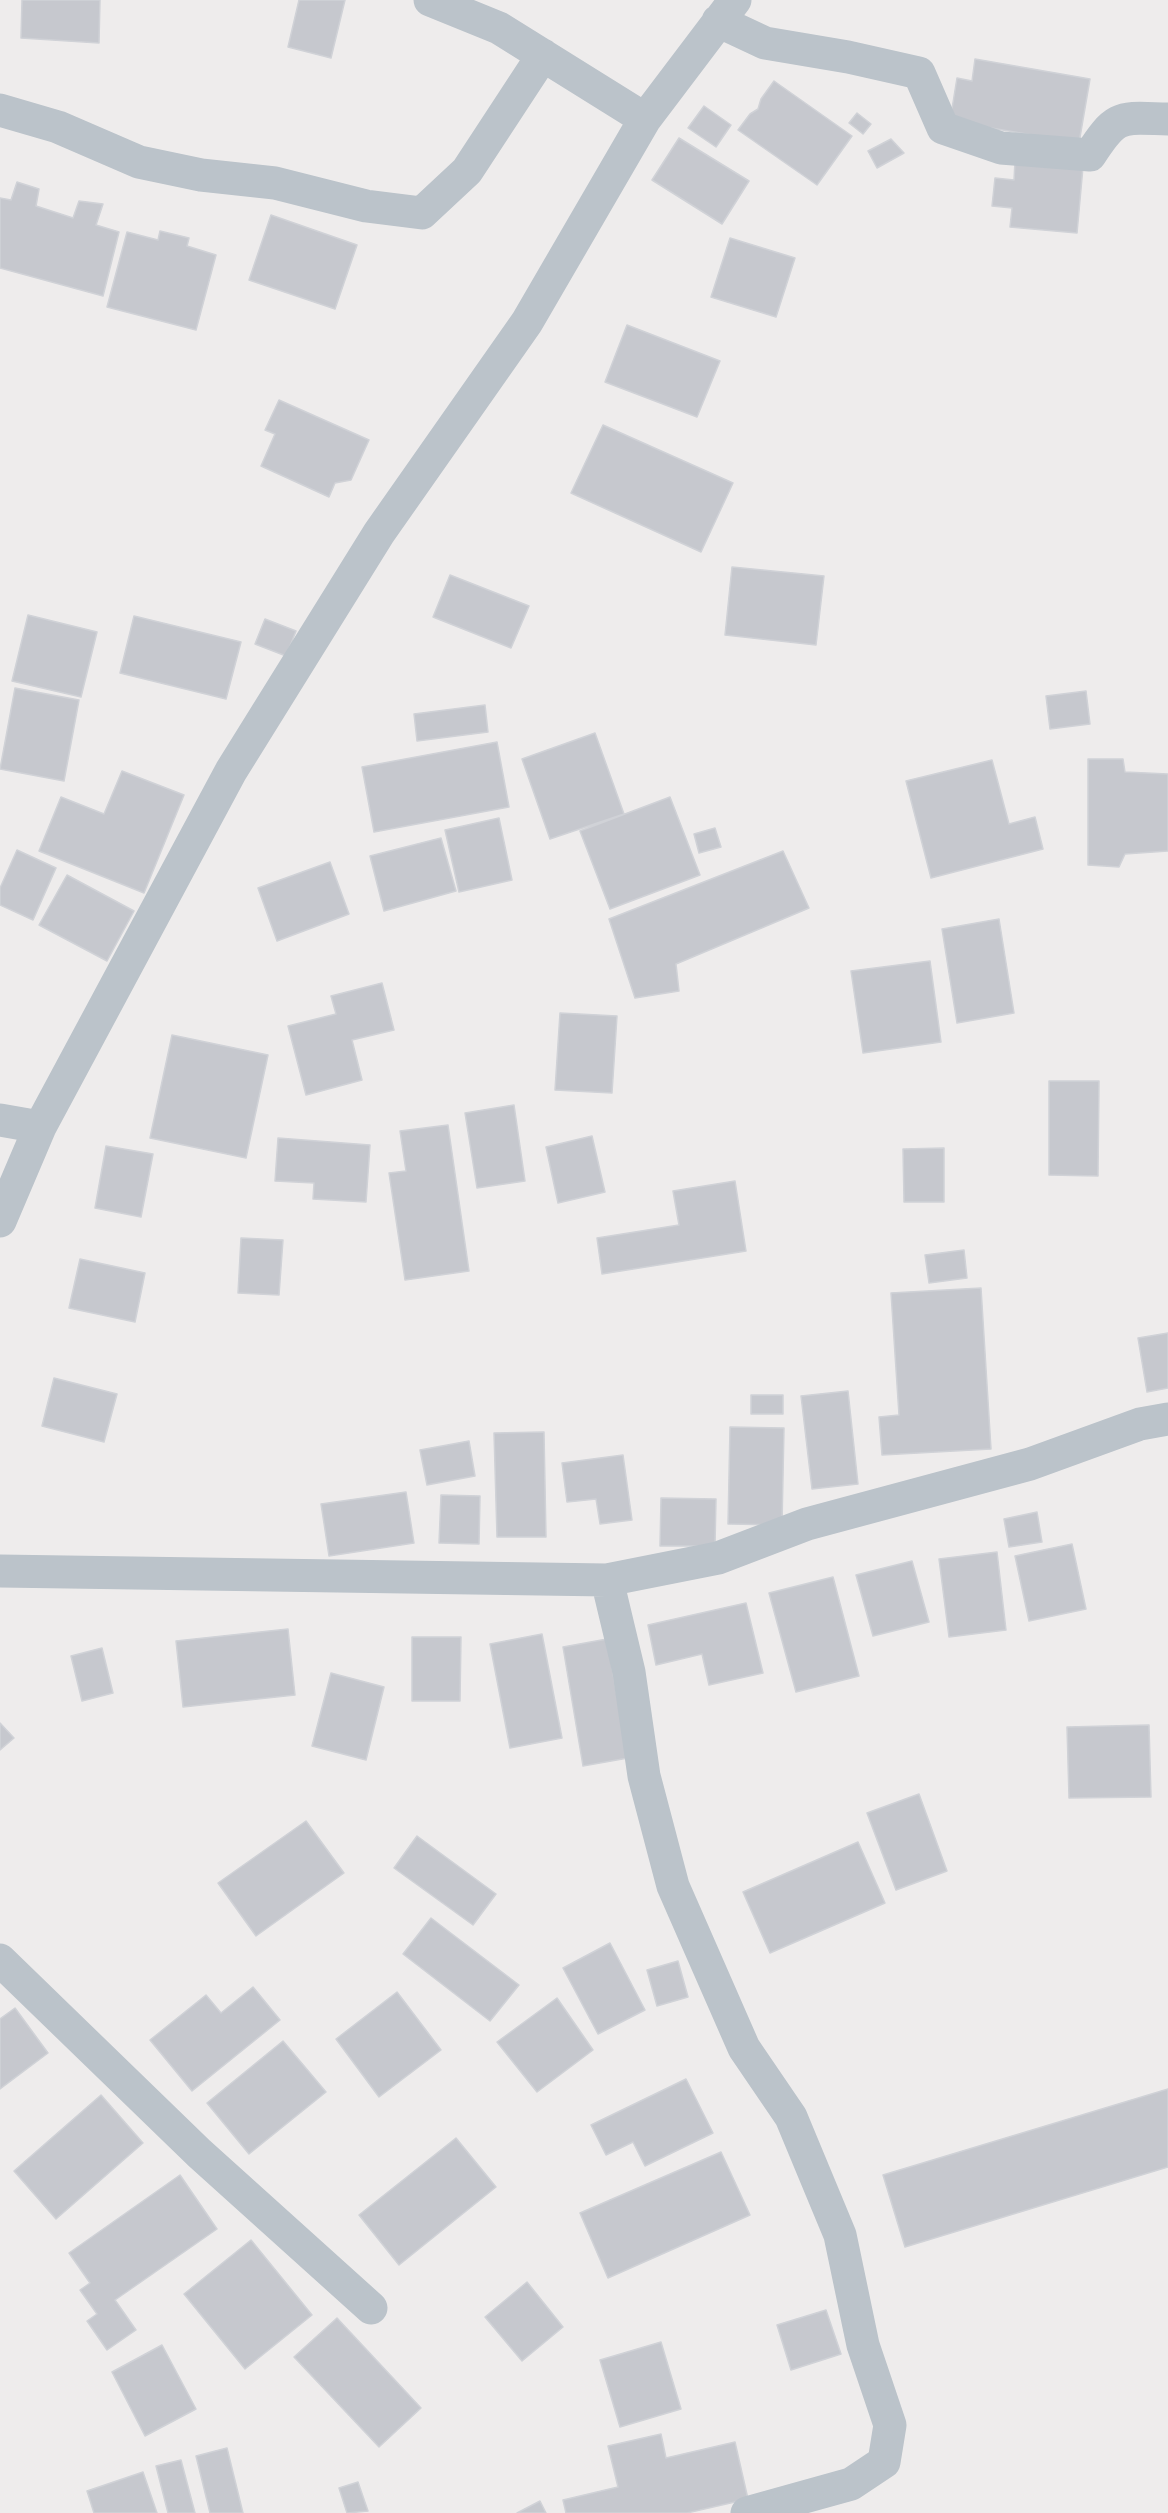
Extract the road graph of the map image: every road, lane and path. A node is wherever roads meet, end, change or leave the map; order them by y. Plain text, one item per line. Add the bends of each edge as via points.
1 (430, 0) edge
2 (727, 10) edge
3 (543, 55) junction
4 (0, 110) edge
5 (1168, 119) edge
6 (645, 120) junction
7 (0, 1120) edge
8 (40, 1127) junction
9 (0, 1221) edge
10 (1168, 1419) edge
11 (0, 1570) edge
12 (607, 1580) junction
13 (0, 1960) edge
14 (371, 2308) dead end
15 (747, 2513) edge

1 - 3 street via 499,28
2 - 5 street via 765,43 919,73 943,128 1001,148 1090,155 1108,128 1126,118
2 - 6 street
3 - 4 street via 467,171 422,213 366,206 275,183 201,175 139,162 58,127
3 - 6 street
6 - 8 street via 527,322 379,533 231,771
7 - 8 street
8 - 9 street
10 - 12 street via 1140,1424 1030,1464 807,1524 718,1558
11 - 12 street
12 - 15 street via 629,1672 644,1776 673,1886 744,2048 791,2116 836,2225 862,2345 890,2425 884,2462 851,2484
13 - 14 street via 199,2153

